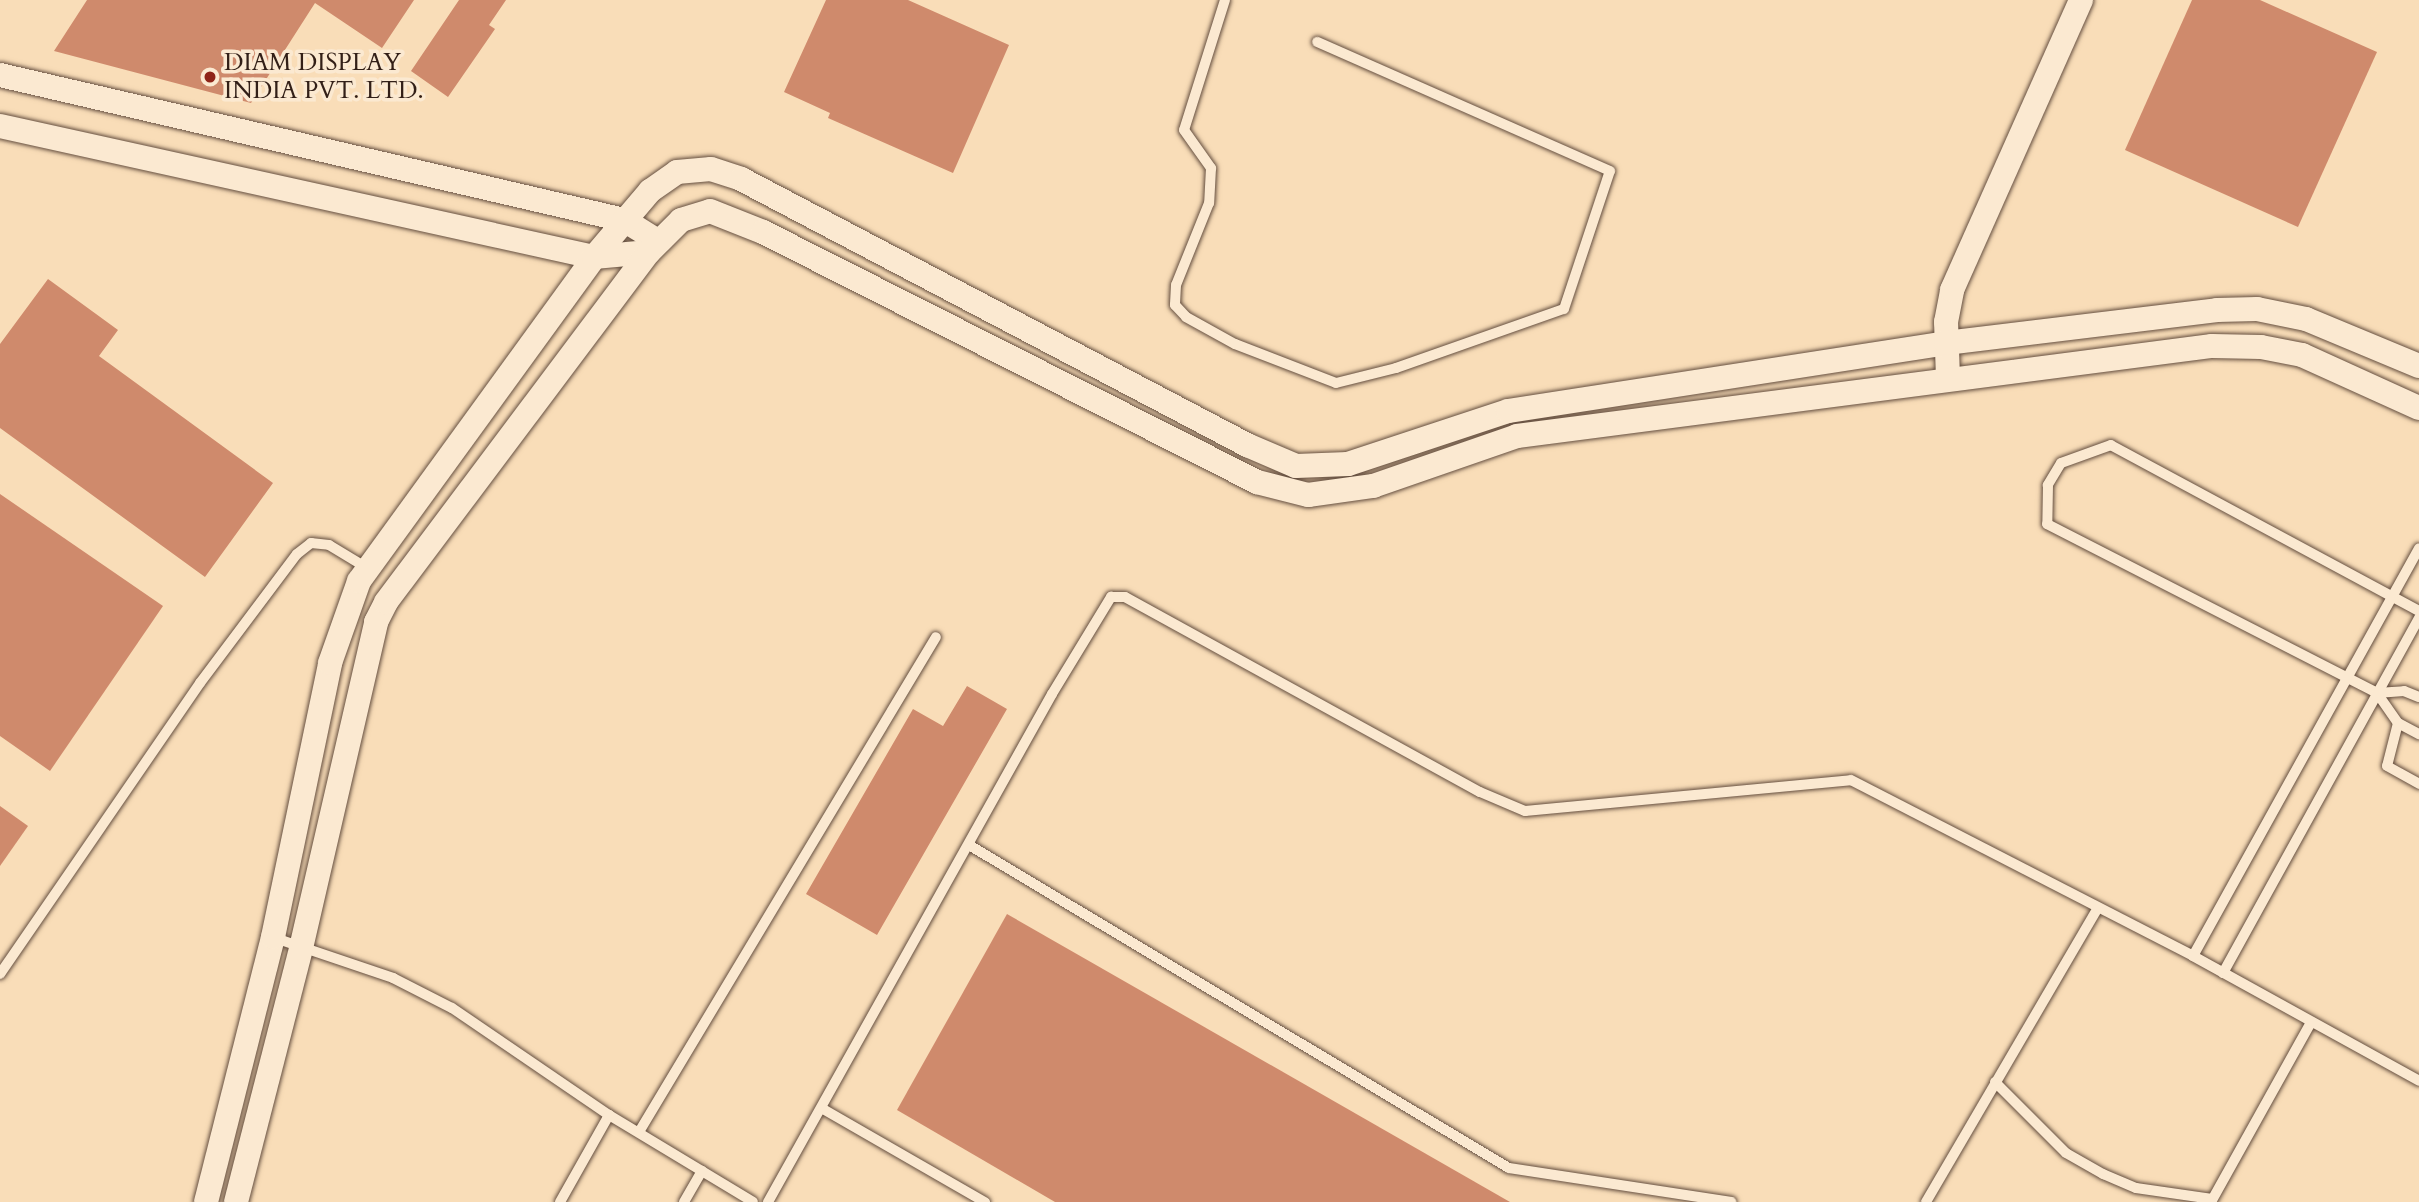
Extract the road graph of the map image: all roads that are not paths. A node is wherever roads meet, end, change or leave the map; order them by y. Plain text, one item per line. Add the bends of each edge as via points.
1 (1225, 0) edge
2 (2081, 0) edge
3 (1317, 42) dead end
4 (0, 75) edge
5 (0, 126) edge
6 (624, 220) junction
7 (653, 246) junction
8 (594, 257) junction
9 (1945, 343) junction
10 (2419, 366) edge
11 (1948, 378) junction
12 (2419, 408) edge
13 (2419, 549) edge
14 (368, 568) junction
15 (2394, 597) junction
16 (2419, 611) edge
17 (2419, 618) edge
18 (936, 637) dead end
19 (2349, 679) junction
20 (2377, 693) junction
21 (2419, 697) edge
22 (2398, 723) junction
23 (2419, 734) edge
24 (2419, 784) edge
25 (969, 845) junction
26 (2097, 909) junction
27 (273, 937) junction
28 (301, 948) junction
29 (2193, 956) junction
30 (2223, 973) junction
31 (0, 974) edge
32 (2311, 1022) junction
33 (2419, 1081) edge
34 (1995, 1082) junction
35 (822, 1109) junction
36 (609, 1115) junction
37 (639, 1132) junction
38 (702, 1171) junction
39 (2211, 1200) edge
40 (206, 1202) edge
41 (236, 1202) edge
42 (559, 1202) edge
43 (684, 1202) edge
44 (753, 1202) edge
45 (768, 1202) edge
46 (985, 1202) edge
47 (1731, 1202) edge
48 (1926, 1202) edge

1 - 3 lane via 1184,130 1211,168 1209,203 1176,285 1175,305 1186,317 1234,344 1336,383 1396,368 1563,309 1610,171
2 - 9 street via 1963,260 1952,290
4 - 6 street
5 - 8 street
6 - 7 street
6 - 8 street
6 - 9 street via 650,191 677,172 711,169 741,179 1247,445 1296,466 1348,464 1508,411
7 - 8 street
7 - 11 street via 681,220 710,211 1257,482 1308,495 1373,486 1517,436
7 - 28 street via 386,602 376,622
8 - 14 street
9 - 10 street via 2257,309 2306,319
9 - 11 street
11 - 12 street via 2212,346 2261,347 2302,355
13 - 15 lane
14 - 27 street via 344,614 330,663
14 - 31 lane via 329,545 311,543 297,554 192,695
15 - 16 lane
15 - 19 lane
15 - 19 lane via 2111,445 2061,463 2048,485 2047,524
17 - 20 lane
18 - 37 lane
19 - 20 lane
19 - 29 lane
20 - 21 lane via 2404,691
20 - 22 lane
20 - 30 lane
22 - 23 lane
22 - 24 lane via 2387,766
25 - 26 lane via 1111,597 1125,597 1480,792 1525,811 1851,780
25 - 35 lane
25 - 47 lane via 1509,1168
26 - 29 lane
26 - 34 lane
27 - 28 lane
27 - 40 street
28 - 36 lane via 393,978 452,1008
28 - 41 street
29 - 30 lane
30 - 32 lane
32 - 33 lane
32 - 39 lane
34 - 39 lane via 2066,1153 2103,1174 2136,1188
34 - 48 lane
35 - 45 lane
35 - 46 lane
36 - 37 lane
36 - 42 lane
37 - 38 lane
38 - 43 lane
38 - 44 lane

